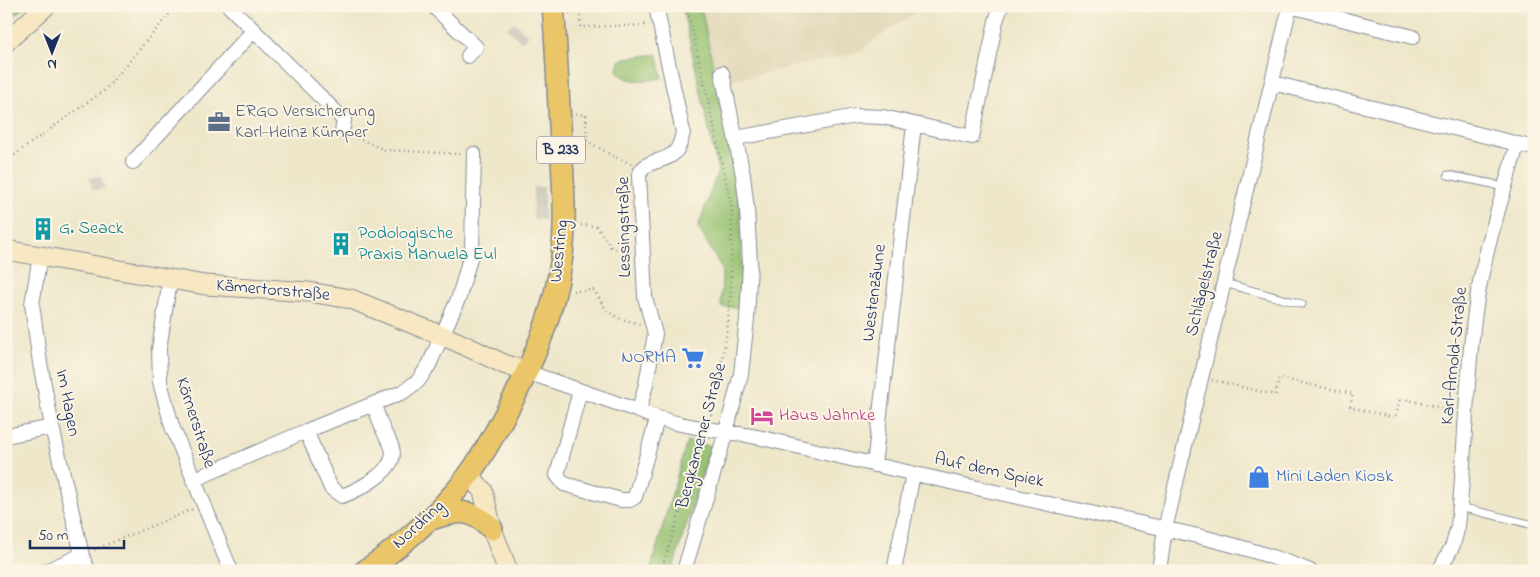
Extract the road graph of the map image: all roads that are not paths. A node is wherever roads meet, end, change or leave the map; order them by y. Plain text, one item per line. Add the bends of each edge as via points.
1 (46, 6) edge
2 (229, 6) edge
3 (433, 6) edge
4 (656, 6) edge
5 (1001, 6) edge
6 (1290, 6) edge
7 (554, 10) edge
8 (254, 30) junction
9 (1413, 37) dead end
10 (6, 42) edge
11 (468, 56) dead end
12 (722, 73) dead end
13 (1272, 83) junction
14 (914, 125) junction
15 (342, 132) road end
16 (736, 138) junction
17 (1517, 145) junction
18 (1534, 148) edge
19 (474, 154) road end
20 (133, 162) dead end
21 (1448, 175) dead end
22 (1504, 189) junction
23 (6, 250) edge
24 (40, 256) junction
25 (170, 280) junction
26 (1224, 284) junction
27 (1302, 304) dead end
28 (441, 336) junction
29 (527, 372) junction
30 (580, 391) junction
31 (374, 404) junction
32 (639, 411) junction
33 (657, 419) junction
34 (52, 427) junction
35 (306, 431) junction
36 (726, 432) junction
37 (6, 436) edge
38 (874, 464) junction
39 (912, 474) junction
40 (469, 475) junction
41 (194, 480) junction
42 (1460, 507) junction
43 (428, 520) junction
44 (1534, 525) edge
45 (492, 529) junction
46 (1166, 529) junction
47 (82, 556) junction
48 (46, 571) edge
49 (88, 571) edge
50 (231, 571) edge
51 (365, 571) edge
52 (508, 571) edge
53 (684, 571) edge
54 (894, 571) edge
55 (1159, 571) edge
56 (1310, 571) edge
57 (1439, 571) edge

1 - 10 street
2 - 8 street
3 - 11 street via 476,47
4 - 32 street, Lessingstraße via 683,132 678,149 665,159 650,162 639,175 645,297 655,334
5 - 14 street via 972,137
6 - 9 street
6 - 13 street, Schlägelstraße
7 - 29 main road, Westring / B 233 via 564,225 562,262 550,315
8 - 15 street via 344,120
8 - 20 street
12 - 16 street, Bergkamener Straße
13 - 17 street
13 - 26 street, Schlägelstraße
14 - 16 street via 883,117 856,116
14 - 38 street, Westenzäune
16 - 36 street, Bergkamener Straße via 747,209 750,264 741,374
17 - 18 street
17 - 22 street, Karl-Arnold-Straße
19 - 28 street via 472,250 458,297
21 - 22 lane
22 - 42 street, Karl-Arnold-Straße via 1489,243 1473,328
23 - 24 street, Kämertorstraße
24 - 25 street, Kämertorstraße
24 - 34 street, Im Hagen via 32,304
25 - 28 street, Kämertorstraße via 351,299
25 - 41 street, Körnerstraße via 159,349 160,382 172,426
26 - 27 lane
26 - 46 street, Schlägelstraße
28 - 29 street, Kämertorstraße
28 - 31 street via 429,365 418,381
29 - 30 street, Auf dem Spiek
29 - 40 main road, Westring / B 233
30 - 32 street, Auf dem Spiek
30 - 33 street via 557,475 564,484 621,500 635,497
31 - 35 street
31 - 35 street via 392,449 392,458 386,470 358,490 342,496 331,488
32 - 33 street, Auf dem Spiek
33 - 36 street, Auf dem Spiek
34 - 37 street
34 - 47 street, Im Hagen
35 - 41 street
36 - 38 street, Auf dem Spiek via 748,434
36 - 53 street, Bergkamener Straße
38 - 39 street, Auf dem Spiek
39 - 46 street, Auf dem Spiek
39 - 54 street
40 - 43 main road, Nordring / B 233
40 - 45 street via 483,491
41 - 50 street, Körnerstraße
42 - 44 lane
42 - 57 street, Karl-Arnold-Straße via 1453,545
43 - 45 main road, B 233 via 459,512 472,513
43 - 51 main road, Nordring / B 233
45 - 52 street
46 - 55 street, Schlägelstraße
46 - 56 street, Auf dem Spiek via 1247,548
47 - 48 street
47 - 49 street, Im Hagen

